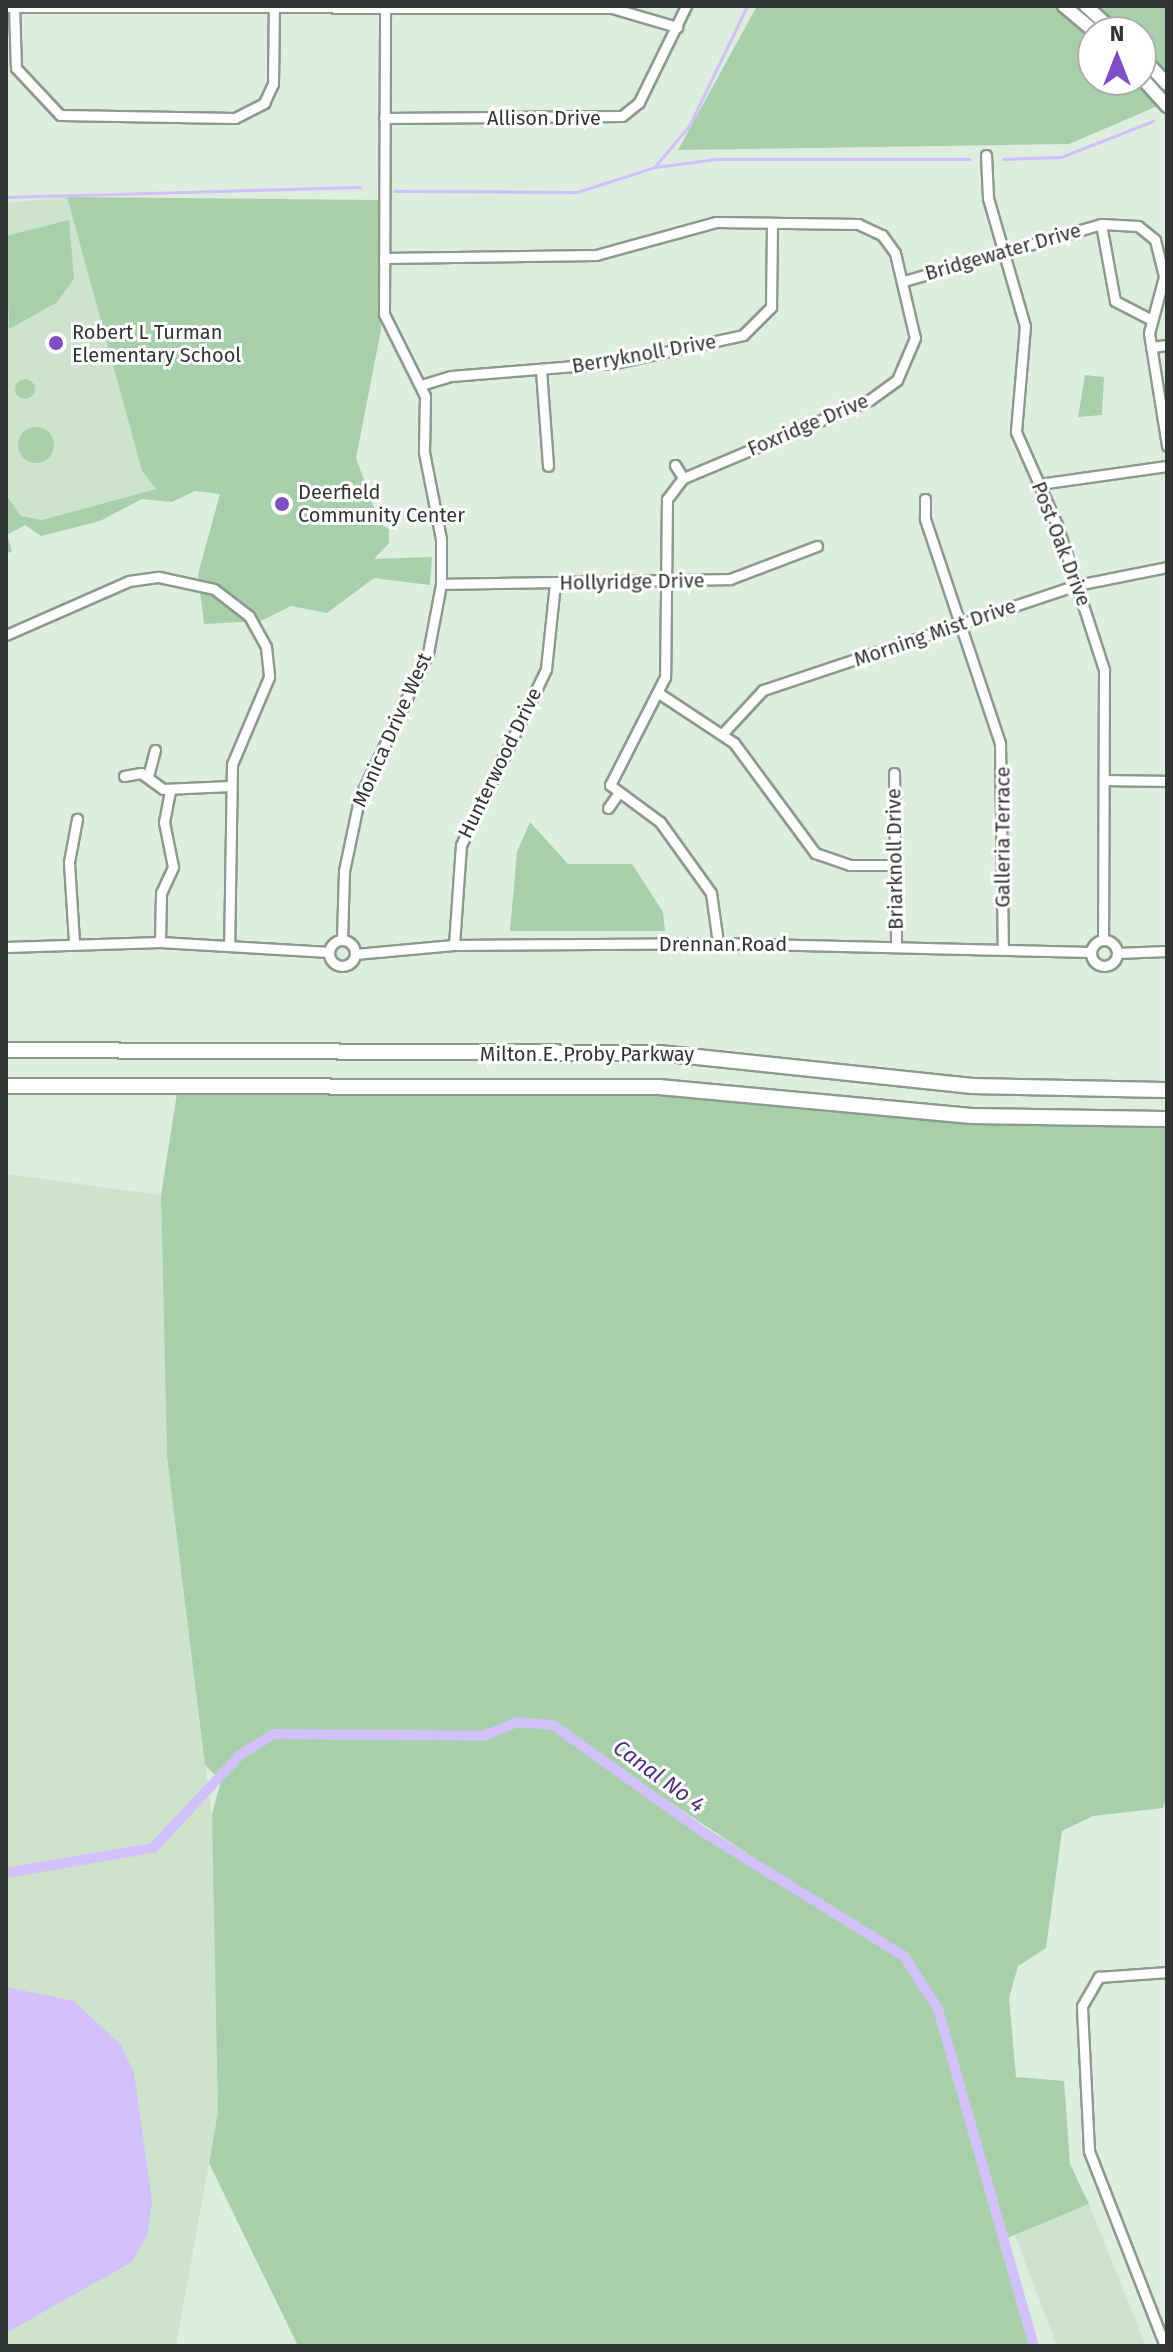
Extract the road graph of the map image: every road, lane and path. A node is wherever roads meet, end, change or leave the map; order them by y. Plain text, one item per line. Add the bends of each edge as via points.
1 (14, 6) edge
2 (686, 6) edge
3 (6, 7) edge
4 (274, 7) edge
5 (385, 7) edge
6 (677, 27) junction
7 (384, 118) junction
8 (986, 155) dead end
9 (772, 223) junction
10 (1101, 224) junction
11 (1004, 252) junction
12 (384, 258) junction
13 (904, 281) junction
14 (1152, 320) junction
15 (1167, 345) edge
16 (1151, 347) junction
17 (541, 370) junction
18 (421, 385) junction
19 (1167, 446) edge
20 (675, 465) dead end
21 (548, 466) dead end
22 (1167, 466) edge
23 (683, 478) junction
24 (1039, 484) junction
25 (925, 499) dead end
26 (817, 546) dead end
27 (1167, 567) edge
28 (666, 581) junction
29 (555, 583) junction
30 (441, 584) junction
31 (1077, 585) junction
32 (959, 625) junction
33 (6, 635) edge
34 (660, 694) junction
35 (723, 733) junction
36 (155, 750) dead end
37 (894, 773) dead end
38 (124, 776) dead end
39 (148, 776) junction
40 (1105, 780) junction
41 (1167, 781) edge
42 (231, 786) junction
43 (170, 790) junction
44 (617, 795) junction
45 (608, 808) dead end
46 (77, 819) dead end
47 (896, 865) junction
48 (342, 939) junction
49 (1103, 939) junction
50 (74, 942) junction
51 (160, 942) junction
52 (718, 943) junction
53 (896, 944) junction
54 (454, 945) junction
55 (229, 946) junction
56 (6, 947) edge
57 (1003, 947) junction
58 (1167, 951) edge
59 (329, 952) junction
60 (1090, 952) junction
61 (1117, 953) junction
62 (355, 954) junction
63 (6, 1050) edge
64 (6, 1086) edge
65 (1167, 1090) edge
66 (1167, 1119) edge
67 (1167, 1972) edge
68 (1165, 2346) edge

1 - 3 street
1 - 4 street
1 - 4 street via 16,68 42,101 71,117 235,118 256,110 273,84
2 - 6 street, Allison Drive
4 - 5 street
5 - 6 street via 629,9
5 - 7 street, Monica Drive West
6 - 7 street, Allison Drive via 639,102 622,116
7 - 12 street, Monica Drive West
8 - 11 street, Post Oak Drive via 988,198
9 - 12 street, Foxridge Drive via 700,224 578,257
9 - 13 street, Foxridge Drive via 844,222 874,230 889,243
9 - 17 street, Berryknoll Drive via 775,309 743,335
10 - 11 street, Bridgewater Drive
10 - 14 street, Bridgewater Drive via 1115,301
10 - 14 street, Bridgewater Drive via 1126,222 1155,240 1165,291
11 - 13 street, Bridgewater Drive
11 - 24 street, Post Oak Drive via 1025,326 1016,432
12 - 18 street, Monica Drive West via 387,326
13 - 23 street, Foxridge Drive via 915,338 907,366 885,391
14 - 16 street, Bridgewater Drive
15 - 16 street
16 - 19 street, Bridgewater Drive
17 - 18 street, Berryknoll Drive
17 - 21 street
18 - 30 street, Monica Drive West
20 - 23 street
22 - 24 street
23 - 28 street via 665,511
24 - 31 street, Post Oak Drive
25 - 32 street, Galleria Terrace via 925,519
26 - 28 street, Hollyridge Drive via 741,578
27 - 31 street, Morning Mist Drive
28 - 29 street, Hollyridge Drive
28 - 34 street
29 - 30 street, Hollyridge Drive
29 - 54 street, Hunterwood Drive via 549,661 461,845
30 - 48 street, Monica Drive West via 428,653 357,808
31 - 32 street, Morning Mist Drive
31 - 40 street, Post Oak Drive via 1104,670
32 - 35 street, Morning Mist Drive via 763,690
32 - 57 street, Galleria Terrace via 1003,759
33 - 42 street via 144,578 194,583 241,606 266,647 269,677 236,750
34 - 35 street
34 - 44 street via 610,785
35 - 47 street via 815,853 850,865
36 - 39 street
37 - 47 street, Briarknoll Drive
38 - 39 street
39 - 43 street
40 - 41 street
40 - 49 street, Post Oak Drive
42 - 43 street
42 - 55 street
43 - 51 street via 164,822 173,867 161,893
44 - 45 street
44 - 52 street via 660,822 711,893
46 - 50 street via 69,862
47 - 53 street, Briarknoll Drive
48 - 59 street
48 - 62 street
49 - 60 street
49 - 61 street
50 - 51 street
50 - 56 street
51 - 55 street
52 - 53 street, Drennan Road
52 - 54 street, Drennan Road
53 - 57 street, Drennan Road
54 - 62 street, Drennan Road
55 - 59 street
57 - 60 street, Drennan Road
58 - 61 street
59 - 62 street, Drennan Road via 343,966
60 - 61 street, Drennan Road via 1103,966
63 - 65 highway, Milton E. Proby Parkway via 659,1053 972,1086
64 - 66 highway, Milton E. Proby Parkway via 659,1087 972,1116
67 - 68 street via 1092,1981 1082,2006 1085,2135

